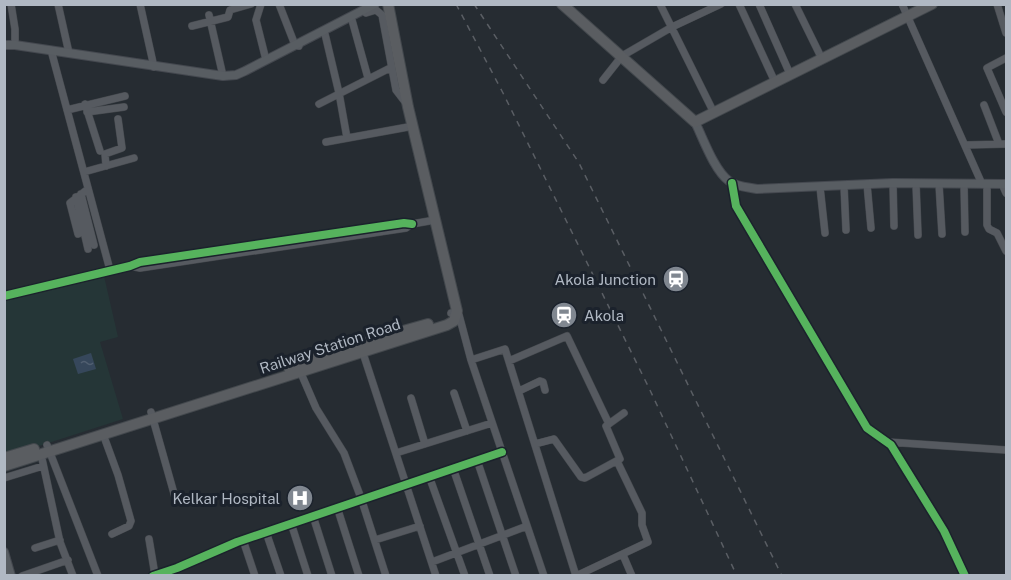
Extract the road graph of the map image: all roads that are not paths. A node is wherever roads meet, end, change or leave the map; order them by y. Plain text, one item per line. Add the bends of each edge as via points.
1 (11, 4) edge
2 (58, 4) edge
3 (140, 4) edge
4 (251, 4) edge
5 (261, 4) edge
6 (279, 4) edge
7 (375, 4) edge
8 (388, 4) edge
9 (721, 4) edge
10 (740, 4) edge
11 (759, 4) edge
12 (795, 4) edge
13 (902, 4) edge
14 (997, 4) edge
15 (563, 5) edge
16 (932, 5) edge
17 (663, 6) edge
18 (908, 17) junction
19 (210, 18) junction
20 (352, 20) junction
21 (192, 26) dead end
22 (672, 27) junction
23 (1006, 33) edge
24 (325, 34) junction
25 (297, 44) junction
26 (4, 45) edge
27 (15, 45) junction
28 (51, 50) junction
29 (69, 53) junction
30 (622, 56) junction
31 (1006, 58) edge
32 (822, 59) junction
33 (266, 60) junction
34 (154, 67) junction
35 (392, 67) junction
36 (790, 74) junction
37 (223, 76) junction
38 (368, 78) junction
39 (603, 80) dead end
40 (775, 82) junction
41 (339, 93) junction
42 (125, 96) dead end
43 (319, 104) dead end
44 (984, 105) dead end
45 (408, 106) junction
46 (124, 107) dead end
47 (86, 108) junction
48 (67, 110) junction
49 (714, 112) junction
50 (1006, 112) edge
51 (118, 119) dead end
52 (695, 122) junction
53 (408, 127) junction
54 (347, 138) junction
55 (326, 142) dead end
56 (1003, 144) edge
57 (966, 145) junction
58 (100, 151) dead end
59 (134, 158) dead end
60 (106, 166) junction
61 (84, 172) junction
62 (732, 183) junction
63 (893, 183) junction
64 (867, 184) junction
65 (916, 184) junction
66 (939, 184) junction
67 (964, 184) junction
68 (985, 184) junction
69 (820, 186) junction
70 (844, 186) junction
71 (1005, 187) edge
72 (82, 193) junction
73 (432, 220) junction
74 (894, 226) dead end
75 (871, 228) dead end
76 (846, 230) dead end
77 (965, 232) dead end
78 (825, 233) dead end
79 (78, 234) dead end
80 (942, 234) dead end
81 (918, 235) dead end
82 (91, 247) dead end
83 (1006, 251) edge
84 (110, 270) junction
85 (4, 296) edge
86 (454, 314) junction
87 (361, 348) junction
88 (471, 360) junction
89 (509, 361) junction
90 (300, 371) junction
91 (545, 390) dead end
92 (519, 391) junction
93 (454, 393) dead end
94 (411, 398) dead end
95 (624, 413) dead end
96 (152, 415) junction
97 (492, 423) junction
98 (609, 424) junction
99 (467, 431) junction
100 (103, 434) junction
101 (888, 442) junction
102 (425, 444) junction
103 (535, 444) junction
104 (1006, 450) edge
105 (502, 452) junction
106 (396, 453) junction
107 (45, 454) junction
108 (4, 458) edge
109 (477, 460) junction
110 (617, 461) junction
111 (4, 466) edge
112 (453, 468) junction
113 (429, 476) junction
114 (4, 478) edge
115 (405, 483) junction
116 (175, 496) dead end
117 (361, 498) junction
118 (337, 507) junction
119 (313, 516) junction
120 (291, 523) junction
121 (420, 526) junction
122 (527, 526) junction
123 (266, 532) junction
124 (112, 534) dead end
125 (502, 536) junction
126 (149, 539) dead end
127 (60, 540) junction
128 (243, 540) junction
129 (375, 540) junction
130 (479, 545) junction
131 (34, 548) dead end
132 (4, 552) edge
133 (457, 553) junction
134 (623, 555) junction
135 (68, 560) junction
136 (432, 562) junction
137 (4, 570) edge
138 (178, 572) edge
139 (154, 575) edge
140 (576, 575) edge
141 (6, 576) edge
142 (11, 576) edge
143 (22, 576) edge
144 (73, 576) edge
145 (98, 576) edge
146 (255, 576) edge
147 (281, 576) edge
148 (308, 576) edge
149 (332, 576) edge
150 (359, 576) edge
151 (386, 576) edge
152 (436, 576) edge
153 (465, 576) edge
154 (490, 576) edge
155 (516, 576) edge
156 (544, 576) edge
157 (632, 576) edge
158 (965, 576) edge

1 - 27 street
2 - 29 street
3 - 34 street
4 - 19 street via 230,10 228,17
5 - 33 street via 256,20
6 - 25 street
7 - 25 main road
8 - 45 highway
9 - 22 street
10 - 40 street
11 - 36 street
12 - 32 street
13 - 18 street
14 - 23 street
15 - 30 highway
16 - 18 highway
17 - 22 street
18 - 32 highway
18 - 57 street
19 - 21 street
19 - 37 street
20 - 24 street
20 - 35 street via 374,9 381,13
20 - 38 street
22 - 30 street
22 - 49 street
24 - 25 street
24 - 41 street
25 - 33 main road
26 - 27 main road
27 - 28 main road
28 - 29 main road
28 - 48 street
29 - 34 main road
30 - 39 street
30 - 52 highway
31 - 50 street via 987,68
32 - 36 highway
33 - 37 main road via 236,75
34 - 37 main road
35 - 38 street
35 - 45 street via 397,93
36 - 40 highway
38 - 41 street
40 - 49 highway
41 - 43 street
41 - 54 street
42 - 47 street
44 - 56 street
45 - 53 highway
45 - 73 highway
46 - 47 street
47 - 48 street
47 - 58 street
48 - 61 street
49 - 52 highway
51 - 60 street via 122,148 105,154
52 - 62 main road via 714,162
53 - 54 street
53 - 73 highway
54 - 55 street
56 - 57 street
57 - 68 street
59 - 60 street
60 - 61 street
61 - 72 street
62 - 69 main road via 757,189
62 - 101 street via 736,206 867,428
63 - 64 main road
63 - 65 main road
63 - 74 street
64 - 70 main road
64 - 75 street
65 - 66 main road
65 - 81 street
66 - 67 main road
66 - 80 street
67 - 68 main road
67 - 77 street
68 - 71 main road
68 - 83 street via 987,225 997,233
69 - 70 main road
69 - 78 street
70 - 76 street
72 - 79 street via 70,203
72 - 82 street
72 - 84 street
73 - 84 street via 140,262
73 - 86 highway
84 - 85 street
86 - 87 highway, Railway Station Road via 454,321 447,325
86 - 88 street via 459,315
87 - 90 highway, Railway Station Road
87 - 96 highway, Railway Station Road
87 - 106 street
88 - 89 street via 505,349
88 - 97 street
89 - 92 street
89 - 98 street via 567,336
90 - 96 highway, Railway Station Road
90 - 117 street via 316,408 344,453
91 - 92 street via 540,381
92 - 103 street
93 - 99 street
94 - 102 street
95 - 98 street
96 - 100 highway, Railway Station Road
96 - 107 highway, Railway Station Road
96 - 116 street
97 - 99 street
97 - 105 street
98 - 110 street via 606,427 620,458
99 - 102 street
100 - 107 highway, Railway Station Road
100 - 124 street via 132,521
101 - 104 street
101 - 158 street via 944,531
102 - 106 street
103 - 110 street via 554,439 583,479
103 - 140 street
105 - 109 street
105 - 122 street
106 - 115 street
107 - 108 highway, Railway Station Road
107 - 111 highway, Railway Station Road
107 - 114 street
107 - 127 street
107 - 145 street
109 - 112 street
109 - 125 street
110 - 134 street via 642,513 642,525 649,540
112 - 113 street
112 - 130 street
113 - 115 street
113 - 133 street
115 - 117 street
115 - 121 street
117 - 118 street
117 - 129 street
118 - 119 street
118 - 150 street
119 - 120 street
119 - 149 street
120 - 123 street
120 - 148 street
121 - 129 street
121 - 136 street
122 - 125 street
122 - 156 street
123 - 128 street
123 - 147 street
125 - 130 street
125 - 155 street
126 - 139 street
127 - 131 street
127 - 135 street
128 - 138 street
128 - 146 street
129 - 151 street
130 - 133 street
130 - 154 street
132 - 142 main road
133 - 136 street
133 - 153 street
134 - 140 street
134 - 157 street
135 - 143 street
135 - 144 street
136 - 152 street
137 - 141 main road
138 - 139 street

